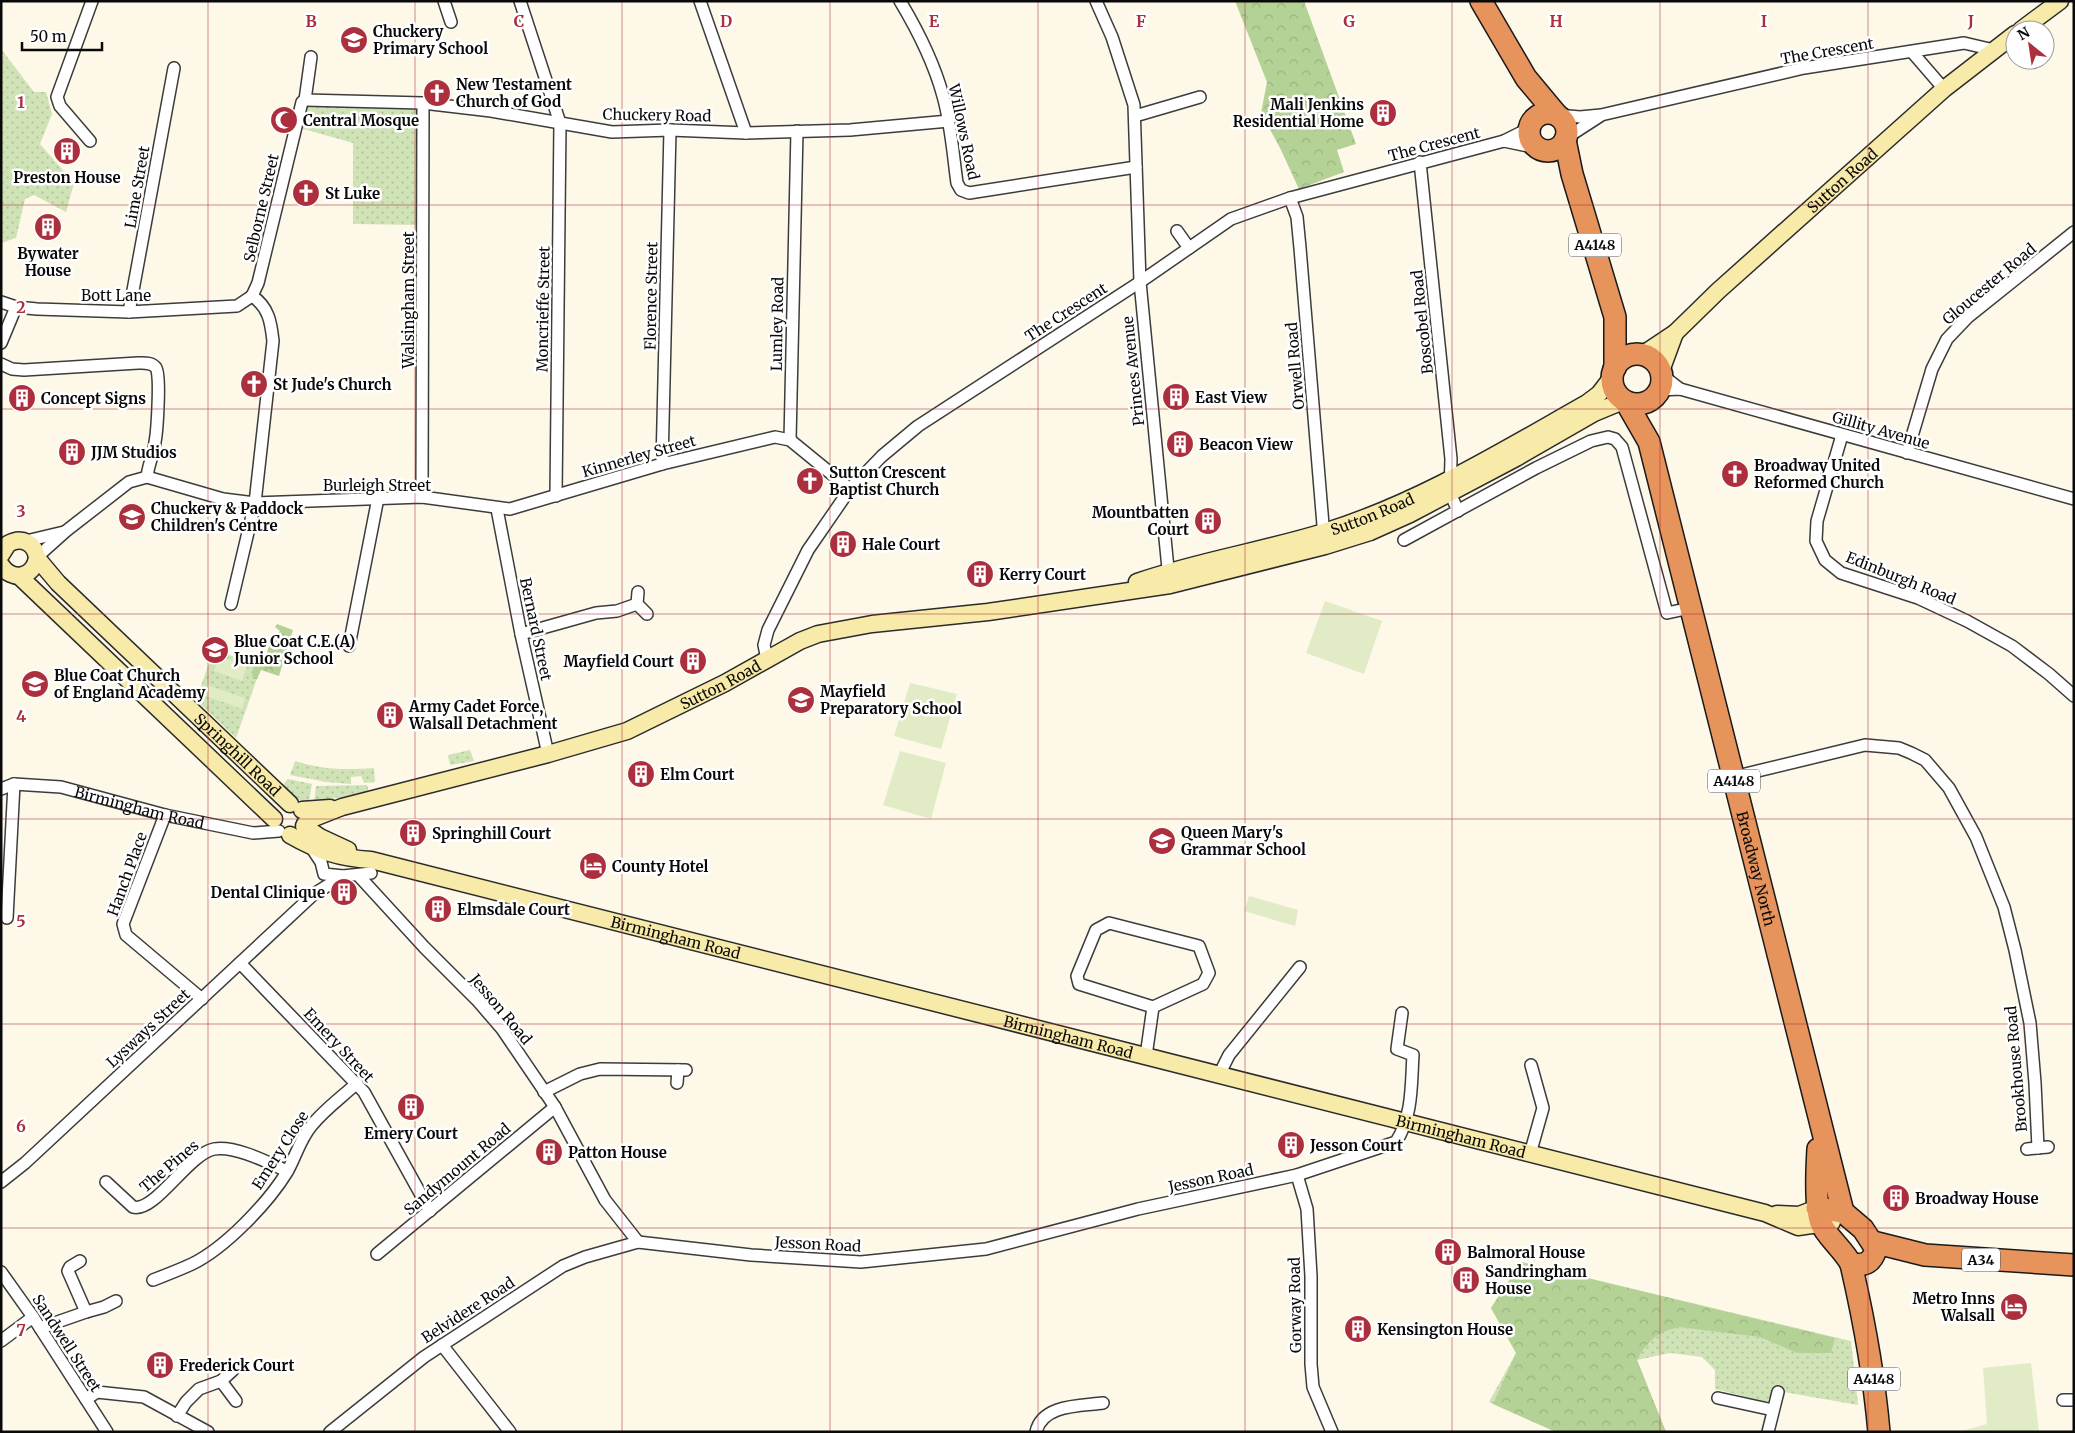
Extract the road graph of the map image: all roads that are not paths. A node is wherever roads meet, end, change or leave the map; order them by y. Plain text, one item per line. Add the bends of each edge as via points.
1 (92, 1) edge
2 (444, 1) edge
3 (520, 1) edge
4 (700, 1) edge
5 (900, 1) edge
6 (1096, 1) edge
7 (1481, 1) edge
8 (2060, 1) edge
9 (2034, 20) edge
10 (451, 22) dead end
11 (2005, 42) edge
12 (1994, 50) junction
13 (1912, 52) junction
14 (307, 65) dead end
15 (174, 68) dead end
16 (1526, 78) junction
17 (1944, 89) junction
18 (1200, 98) dead end
19 (305, 100) junction
20 (423, 103) junction
21 (1556, 115) junction
22 (1601, 115) junction
23 (1135, 116) junction
24 (949, 121) junction
25 (560, 123) junction
26 (1530, 127) junction
27 (670, 130) junction
28 (797, 131) junction
29 (746, 133) junction
30 (90, 140) dead end
31 (1504, 141) junction
32 (1554, 145) junction
33 (1420, 162) junction
34 (1136, 167) junction
35 (1290, 198) junction
36 (1177, 231) dead end
37 (2074, 232) edge
38 (1189, 248) junction
39 (1140, 282) junction
40 (252, 296) junction
41 (1, 302) edge
42 (16, 307) junction
43 (130, 312) junction
44 (1615, 317) junction
45 (1675, 333) junction
46 (1, 343) edge
47 (1641, 354) junction
48 (1, 364) edge
49 (1613, 372) junction
50 (1664, 384) junction
51 (1625, 401) junction
52 (1842, 435) junction
53 (790, 440) junction
54 (1649, 442) junction
55 (1907, 453) junction
56 (662, 464) junction
57 (147, 477) junction
58 (1450, 486) junction
59 (850, 489) junction
60 (556, 496) junction
61 (422, 497) junction
62 (378, 498) junction
63 (2074, 500) edge
64 (255, 503) junction
65 (498, 509) junction
66 (1458, 511) junction
67 (66, 532) junction
68 (14, 539) edge
69 (1324, 539) junction
70 (1404, 540) dead end
71 (1, 555) edge
72 (37, 558) junction
73 (1, 565) edge
74 (19, 576) junction
75 (1169, 578) junction
76 (638, 592) dead end
77 (231, 604) dead end
78 (637, 604) junction
79 (1690, 608) junction
80 (647, 614) dead end
81 (521, 634) junction
82 (349, 646) dead end
83 (768, 659) junction
84 (2074, 696) edge
85 (548, 754) junction
86 (1733, 777) junction
87 (14, 784) junction
88 (1, 789) edge
89 (165, 815) junction
90 (300, 816) junction
91 (281, 829) junction
92 (311, 847) junction
93 (371, 866) junction
94 (324, 874) junction
95 (358, 875) junction
96 (343, 876) junction
97 (314, 894) junction
98 (377, 896) junction
99 (7, 918) dead end
100 (240, 963) junction
101 (1300, 967) dead end
102 (202, 999) junction
103 (1153, 1007) junction
104 (1402, 1013) dead end
105 (1146, 1056) junction
106 (1530, 1064) dead end
107 (1219, 1075) junction
108 (357, 1083) junction
109 (677, 1083) dead end
110 (544, 1092) junction
111 (555, 1107) junction
112 (1819, 1121) junction
113 (1406, 1122) junction
114 (2037, 1148) dead end
115 (1530, 1154) junction
116 (288, 1171) junction
117 (1297, 1175) junction
118 (1, 1182) edge
119 (106, 1182) dead end
120 (430, 1211) junction
121 (1843, 1212) junction
122 (1819, 1216) junction
123 (638, 1242) junction
124 (377, 1254) dead end
125 (1863, 1254) junction
126 (80, 1261) dead end
127 (2074, 1266) edge
128 (1, 1272) edge
129 (153, 1280) dead end
130 (116, 1301) dead end
131 (86, 1312) junction
132 (33, 1317) junction
133 (40, 1328) junction
134 (1, 1341) edge
135 (442, 1345) junction
136 (234, 1370) dead end
137 (221, 1381) junction
138 (1778, 1392) dead end
139 (1718, 1398) dead end
140 (86, 1399) junction
141 (236, 1400) dead end
142 (1104, 1403) dead end
143 (1089, 1405) junction
144 (1773, 1410) junction
145 (176, 1416) junction
146 (1090, 1417) dead end
147 (107, 1432) edge
148 (208, 1432) edge
149 (330, 1432) edge
150 (510, 1432) edge
151 (1036, 1432) edge
152 (1332, 1432) edge
153 (1768, 1432) edge
154 (1879, 1432) edge

1 - 30 street via 57,97 60,106
2 - 10 street
3 - 25 street, Moncrieffe Street
4 - 29 street
5 - 24 street, Willows Road via 925,48
6 - 23 street, Princes Avenue via 1112,37
7 - 16 highway
8 - 9 street
11 - 12 street, Sutton Road
12 - 13 street, The Crescent via 1964,43
12 - 17 street, Sutton Road
13 - 17 street
13 - 22 street, The Crescent via 1804,68
14 - 19 street, Selborne Street
15 - 43 street, Lime Street
16 - 21 highway
16 - 26 highway
17 - 45 street, Sutton Road
18 - 23 street
19 - 20 street, Chuckery Road
19 - 40 street, Selborne Street
20 - 25 street, Chuckery Road
20 - 61 street, Walsingham Street
21 - 22 street, The Crescent
21 - 26 highway via 1540,115
21 - 32 highway via 1567,128
22 - 32 street, The Crescent
23 - 34 street, Princes Avenue
24 - 28 street, Chuckery Road
24 - 34 street, Willows Road via 957,183 969,194
25 - 27 street, Chuckery Road via 612,132
25 - 60 street, Moncrieffe Street
26 - 31 street, The Crescent
26 - 32 highway via 1530,138
27 - 29 street, Chuckery Road
27 - 56 street, Florence Street
28 - 29 street, Chuckery Road
28 - 53 street, Lumley Road
31 - 32 street, The Crescent
31 - 33 street, The Crescent
32 - 44 highway, A4148 via 1572,174
33 - 35 street, The Crescent
33 - 58 street, Boscobel Road via 1451,459
34 - 39 street, Princes Avenue
35 - 38 street, The Crescent via 1231,219
35 - 69 street, Orwell Road via 1297,217
36 - 38 street
37 - 55 street, Gloucester Road via 1968,317 1947,339 1932,370
38 - 39 street, The Crescent
39 - 59 street, The Crescent via 918,426
39 - 75 street, Princes Avenue
40 - 43 street, Bott Lane via 237,306
40 - 64 street via 267,310 272,322
41 - 42 street, Bott Lane
42 - 43 street, Bott Lane
42 - 46 street
44 - 47 highway, A4148
44 - 49 highway, A4148
45 - 47 street, Sutton Road
45 - 50 street, Sutton Road
47 - 49 highway via 1626,357
47 - 50 highway, A4148 via 1654,360
48 - 57 street via 24,370 138,362 156,367 156,442
49 - 51 highway, A4148 via 1613,387
49 - 58 street, Sutton Road via 1599,394 1587,403
50 - 51 highway via 1650,401 1638,405
50 - 52 street, Gillity Avenue
50 - 54 highway, Broadway North / A4148
51 - 54 highway, Broadway North / A4148
51 - 58 street, Sutton Road via 1594,413
52 - 55 street, Gillity Avenue
52 - 84 street, Edinburgh Road via 1817,521 1816,541 1825,560 1842,573 1918,598 1990,633 2012,646
53 - 56 street, Kinnerley Street via 775,437
53 - 59 street
54 - 79 highway, Broadway North / A4148
55 - 63 street, Gillity Avenue
56 - 60 street, Kinnerley Street
57 - 64 street, Burleigh Street via 223,499
57 - 67 street via 130,482
58 - 66 street
58 - 69 street, Sutton Road via 1411,498
59 - 83 street, The Crescent via 808,550 777,611 764,645
60 - 65 street, Kinnerley Street via 510,509
61 - 62 street, Burleigh Street
61 - 65 street, Burleigh Street
62 - 64 street, Burleigh Street
62 - 82 street
64 - 77 street
65 - 81 street, Bernard Street
66 - 70 street
66 - 79 street via 1591,441 1608,437 1615,439 1622,446 1668,613
67 - 68 street
67 - 72 street
68 - 71 street via 5,546
68 - 72 street, Springhill Road via 34,548
69 - 75 street, Sutton Road
72 - 74 street via 32,571
72 - 90 street, Springhill Road via 58,583
73 - 74 street, Springhill Road via 8,573
74 - 91 street, Springhill Road
75 - 83 street, Sutton Road via 1104,594 988,612 836,629 800,641
76 - 78 street
78 - 80 street
78 - 81 street
79 - 86 highway, Broadway North / A4148
81 - 85 street, Bernard Street
83 - 85 street, Sutton Road via 627,731
85 - 90 street, Sutton Road
86 - 112 highway, Broadway North / A4148
86 - 114 street, Brookhouse Road via 1865,745 1899,748 1925,760 1949,788 1976,837 2004,908 2015,950 2030,1023
87 - 88 street, Birmingham Road
87 - 89 street, Birmingham Road via 61,786
87 - 99 street
89 - 91 street, Birmingham Road via 253,833
89 - 102 street, Hanch Place via 123,929 126,935
90 - 91 street via 299,833
90 - 91 street via 280,808
90 - 93 street, Birmingham Road via 320,837
91 - 92 street, Birmingham Road
92 - 93 street, Birmingham Road
92 - 94 street via 321,862
93 - 95 street, Lysways Street
93 - 98 street, Jesson Road
93 - 105 street, Birmingham Road
94 - 96 street, Lysways Street
94 - 97 street, Lysways Street
95 - 96 street, Lysways Street
95 - 98 street, Jesson Road
96 - 97 street, Lysways Street
97 - 100 street, Lysways Street
98 - 110 street, Jesson Road via 483,1007 524,1059
100 - 102 street, Lysways Street
100 - 108 street, Emery Street
101 - 107 street via 1229,1055
102 - 118 street, Lysways Street
103 - 103 street via 1079,984 1077,976 1100,926 1109,923 1199,946 1209,973 1204,984
103 - 105 street
104 - 113 street, Jesson Road via 1397,1049 1413,1055 1412,1095
105 - 107 street, Birmingham Road
106 - 115 street via 1543,1108
107 - 113 street, Birmingham Road
108 - 116 street, Emery Close via 310,1126
108 - 120 street, Emery Street
109 - 110 street via 682,1070 600,1069 580,1074
110 - 111 street, Jesson Road
111 - 120 street, Sandymount Road
111 - 123 street, Jesson Road via 605,1200
112 - 121 highway, Broadway North / A4148
112 - 122 highway, Broadway North / A4148
113 - 115 street, Birmingham Road
113 - 117 street, Jesson Road via 1396,1142
115 - 122 street, Birmingham Road via 1765,1214
116 - 119 street, The Pines via 242,1152 214,1149 183,1170 146,1205 138,1208 132,1207
116 - 129 street, Emery Close via 259,1208 214,1249 193,1264
117 - 123 street, Jesson Road via 1138,1209 986,1249 922,1257 861,1262 751,1255
117 - 152 street, Gorway Road via 1307,1209 1313,1387
120 - 124 street, Sandymount Road
121 - 122 highway
121 - 125 highway via 1863,1229
122 - 125 highway
123 - 135 street, Belvidere Road via 563,1266
125 - 127 highway, A34 via 1925,1255
125 - 154 highway, A4148 via 1865,1326
126 - 131 street via 68,1271
128 - 132 street, Sandwell Street
130 - 131 street
131 - 133 street
132 - 133 street, Sandwell Street
132 - 134 street
133 - 140 street, Sandwell Street
135 - 149 street, Belvidere Road
135 - 150 street
136 - 137 street
137 - 141 street
137 - 145 street via 199,1389
138 - 144 street
139 - 144 street
140 - 145 street via 98,1392 144,1398
140 - 147 street, Sandwell Street
142 - 143 street
143 - 146 street
143 - 151 street via 1055,1410 1045,1416
144 - 153 street
145 - 148 street

